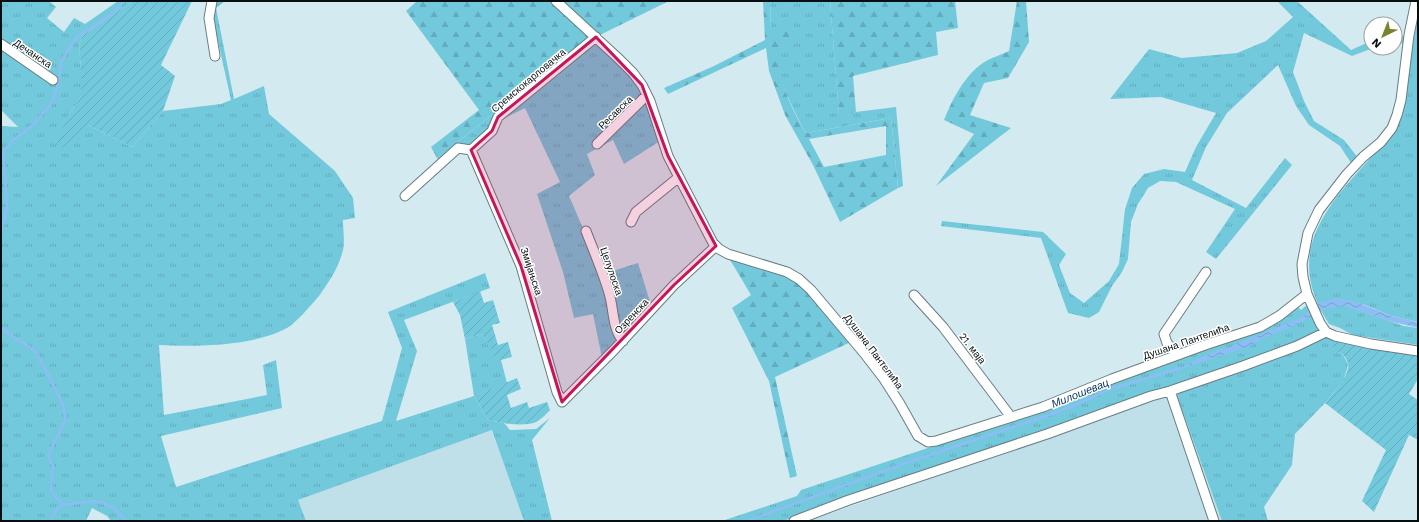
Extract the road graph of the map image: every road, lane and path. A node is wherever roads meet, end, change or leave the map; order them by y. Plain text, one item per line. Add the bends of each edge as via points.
1 (212, 1) edge
2 (556, 1) edge
3 (1416, 1) edge
4 (596, 37) junction
5 (1, 44) edge
6 (215, 56) dead end
7 (53, 80) dead end
8 (647, 95) junction
9 (597, 144) dead end
10 (471, 150) junction
11 (679, 177) junction
12 (405, 196) dead end
13 (631, 222) dead end
14 (586, 231) dead end
15 (716, 246) junction
16 (1206, 272) dead end
17 (914, 295) dead end
18 (1309, 298) junction
19 (1326, 332) junction
20 (623, 341) junction
21 (1418, 351) edge
22 (1178, 355) junction
23 (1170, 391) junction
24 (562, 402) joint
25 (1011, 417) junction
26 (794, 521) edge
27 (1214, 521) edge

1 - 6 street via 209,18
2 - 4 street, Душана Пантелића
3 - 18 street via 1397,115 1392,128 1337,186 1319,210 1308,233 1302,264
4 - 8 street, Душана Пантелића via 633,73
4 - 10 street, Сремскокарловачка via 498,117 492,131
5 - 7 street, Дечанска
8 - 9 street, Ресавска
8 - 11 street, Душана Пантелића via 668,156
10 - 12 street via 458,148
10 - 24 street, Змијањска via 521,266
11 - 13 street via 636,212
11 - 15 street, Душана Пантелића
14 - 20 street, Целулоска via 605,278 618,336
15 - 20 street, Озренска via 674,285
15 - 25 street, Душана Пантелића via 728,254 787,272 811,290 884,379 922,439 936,442
16 - 22 street via 1164,334
17 - 25 street, 21. маја via 943,327
18 - 19 street
18 - 22 street, Душана Пантелића via 1260,327
19 - 21 street via 1371,344
19 - 23 street via 1290,348
20 - 24 street, Озренска
22 - 25 street, Душана Пантелића
23 - 26 street
23 - 27 street

